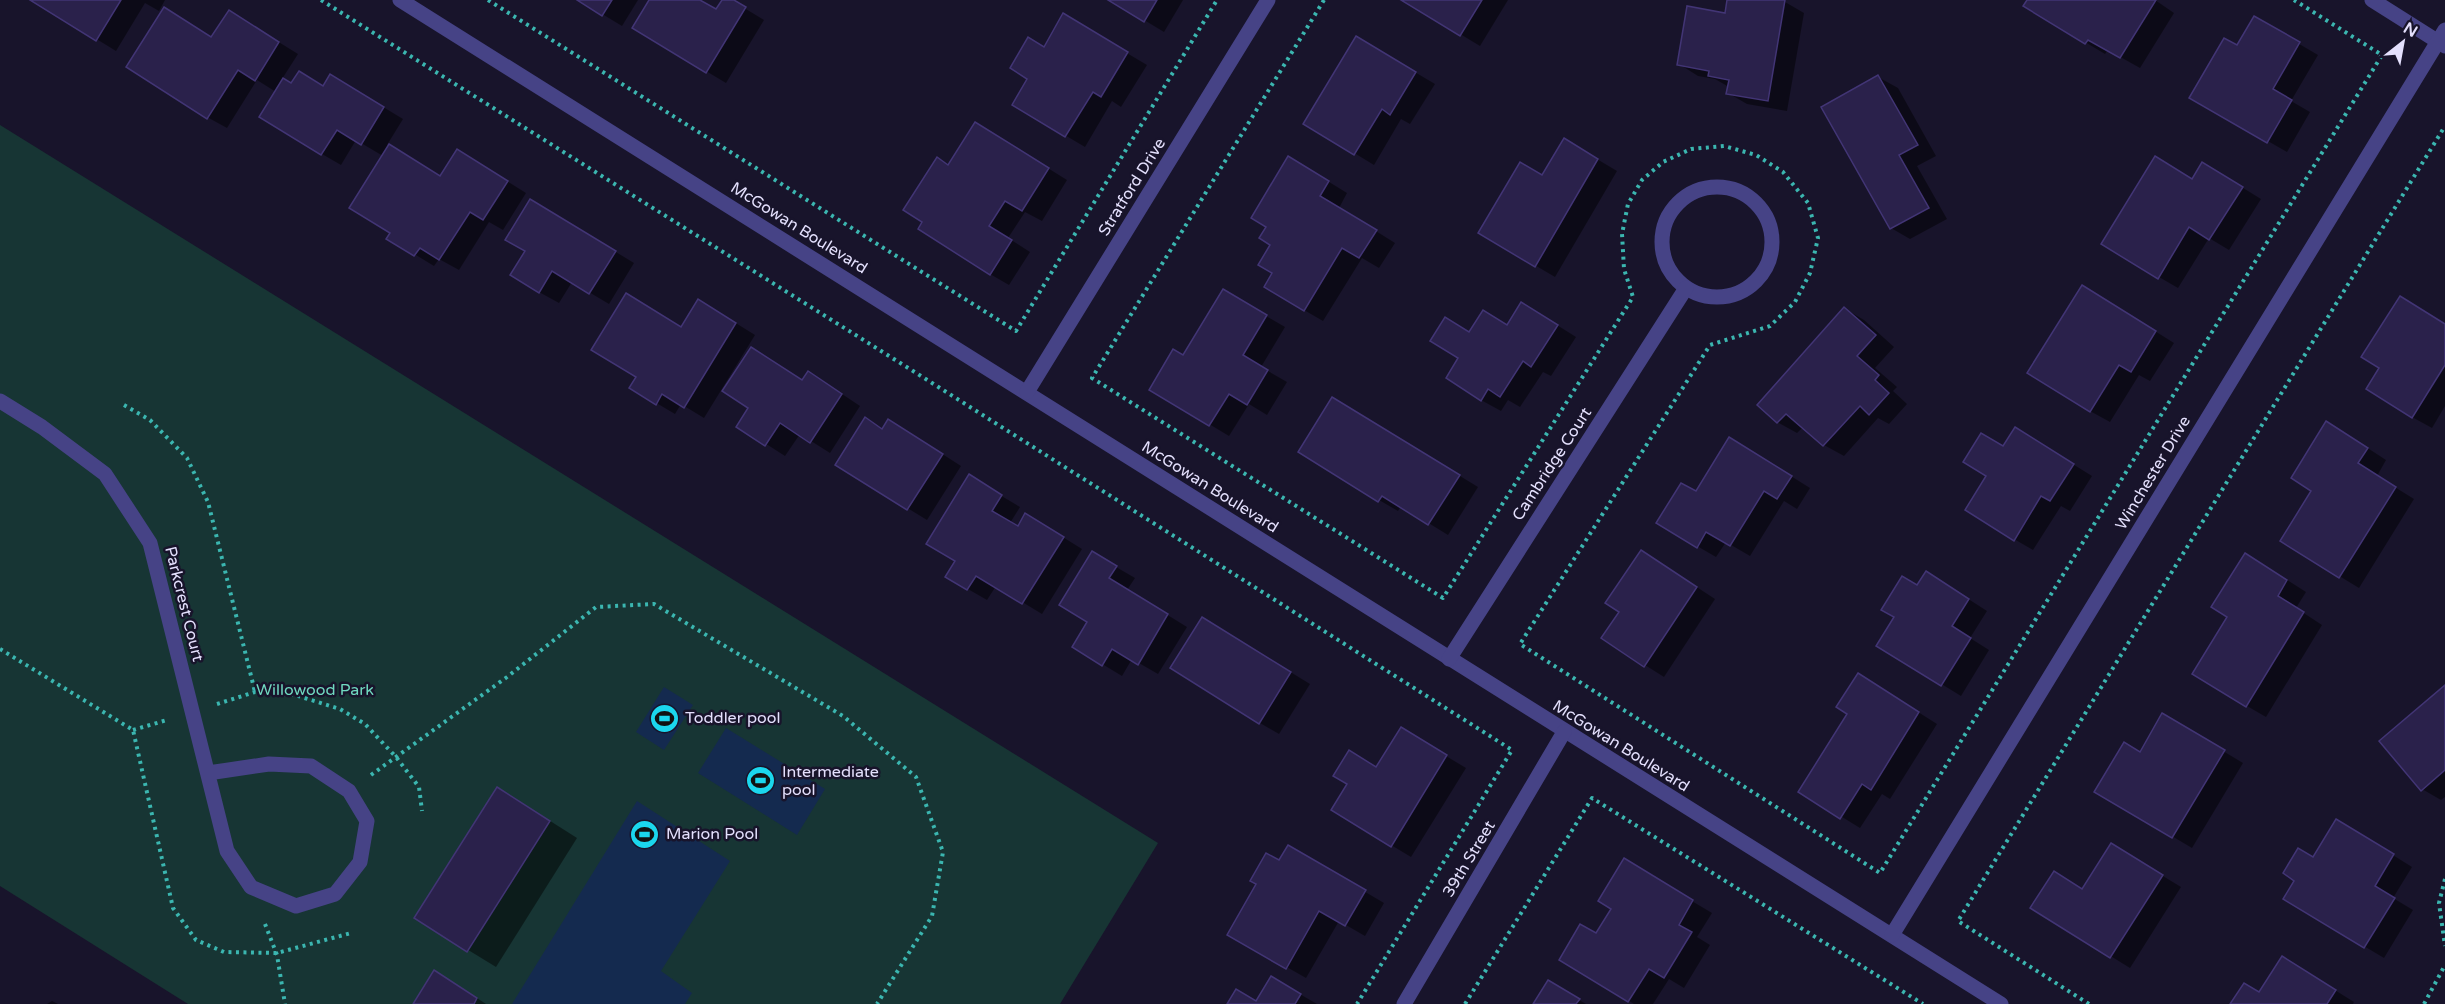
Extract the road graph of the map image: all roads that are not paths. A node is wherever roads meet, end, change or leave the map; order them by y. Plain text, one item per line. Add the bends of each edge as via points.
1 (400, 0) edge
2 (1268, 0) edge
3 (2372, 0) edge
4 (2443, 39) edge
5 (1686, 288) junction
6 (1027, 392) junction
7 (0, 400) edge
8 (1449, 659) junction
9 (1564, 732) junction
10 (208, 773) junction
11 (1892, 935) junction
12 (1404, 1004) edge
13 (2001, 1004) edge

1 - 6 street, McGowan Boulevard
2 - 6 street, Stratford Drive
3 - 4 street
4 - 11 street, Winchester Drive
5 - 5 street via 1703,296 1723,297 1741,292 1757,281 1772,246 1770,227 1749,198 1734,190 1707,188 1683,198 1671,211 1664,226 1665,261
5 - 8 street, Cambridge Court
6 - 8 street, McGowan Boulevard
7 - 10 street, Parkcrest Court via 105,474 150,543
8 - 9 street, McGowan Boulevard
9 - 11 street, McGowan Boulevard
9 - 12 street, 39th Street
10 - 10 street, Parkcrest Court via 227,851 251,887 296,906 335,894 360,862 367,821 350,791 311,766 269,764
11 - 13 street, McGowan Boulevard

